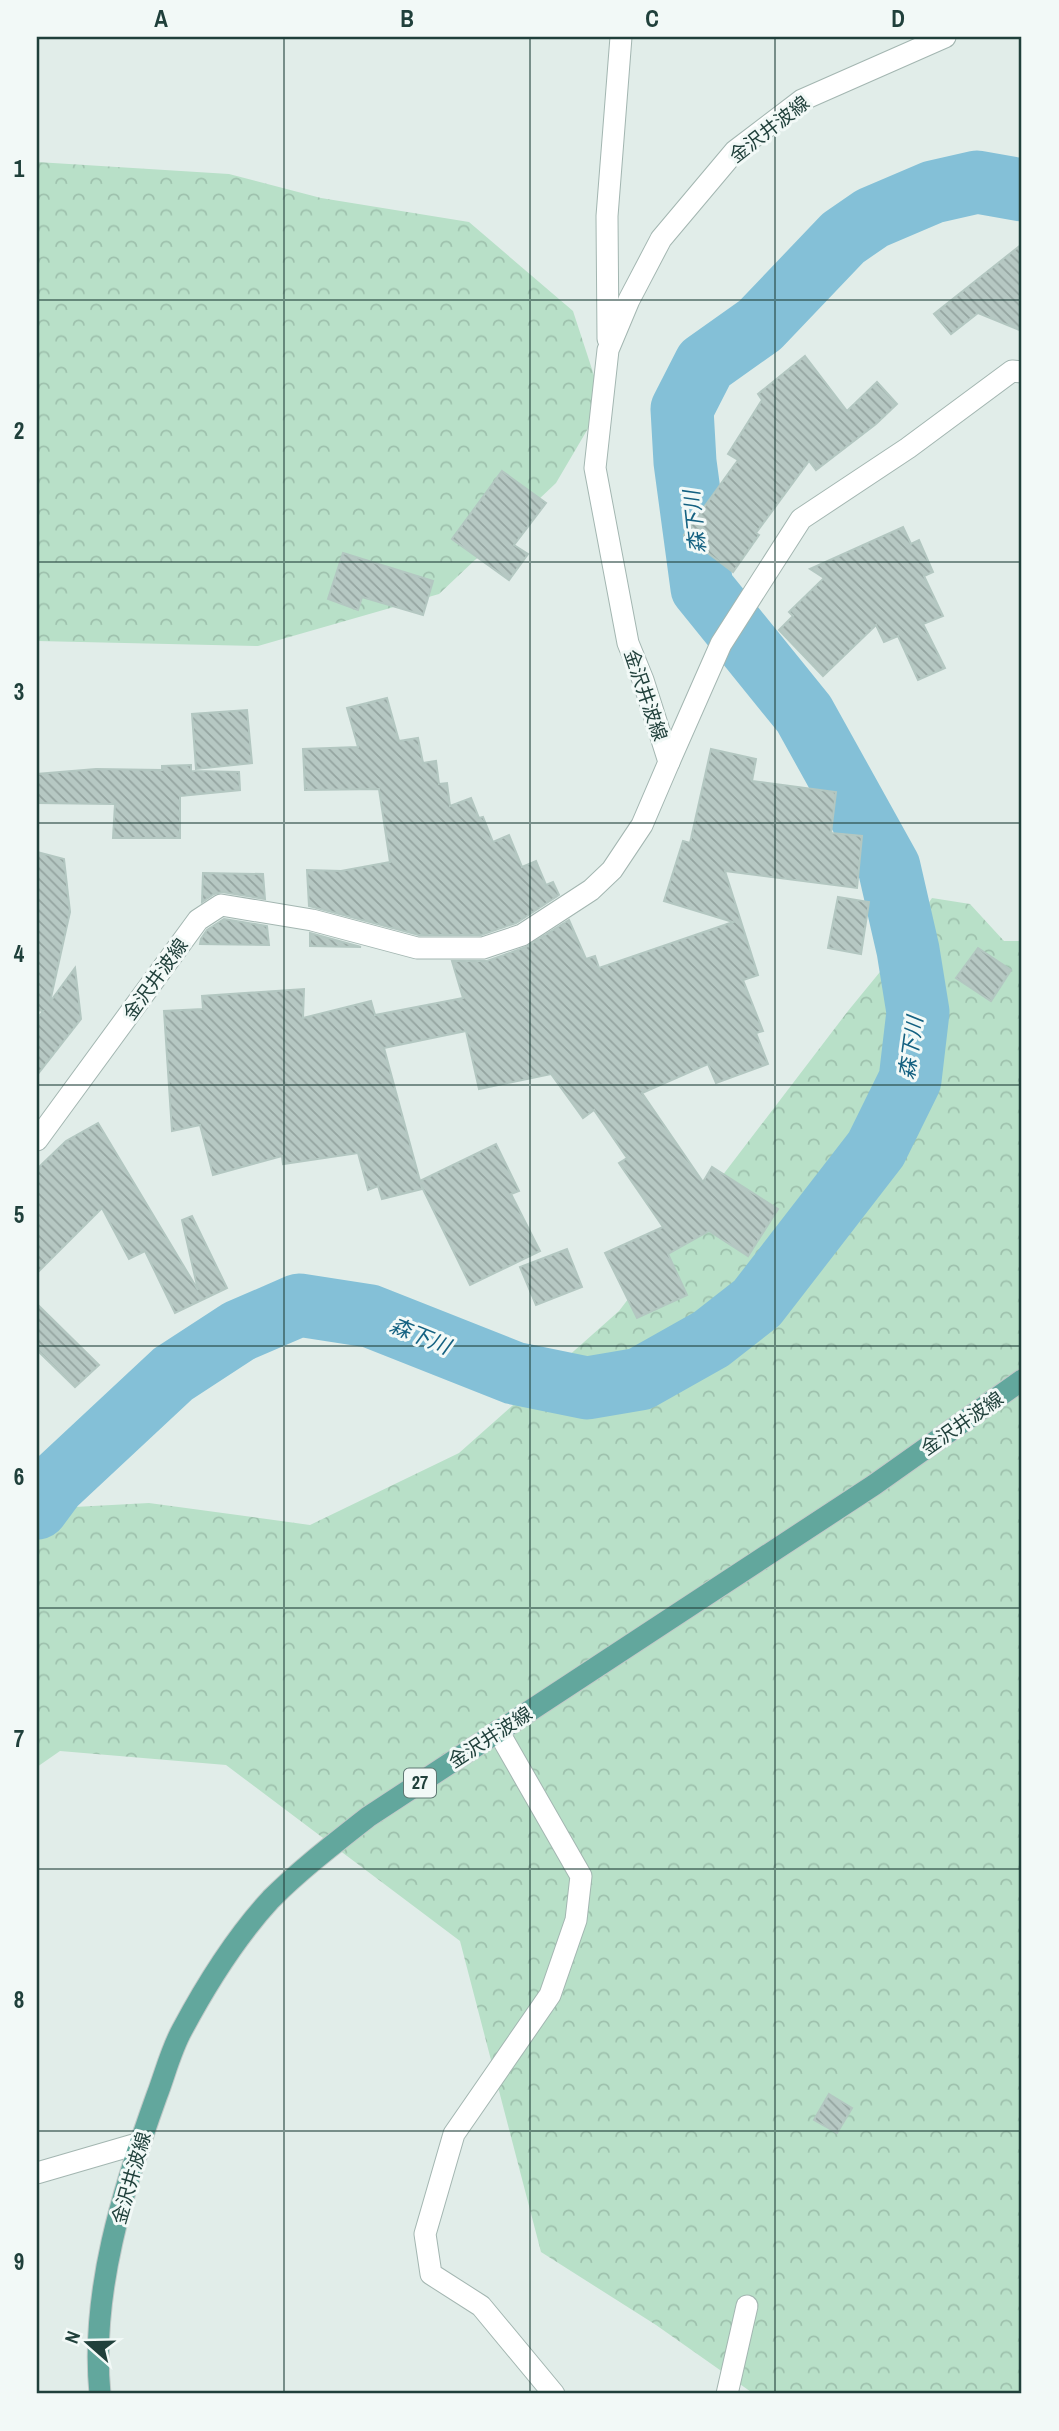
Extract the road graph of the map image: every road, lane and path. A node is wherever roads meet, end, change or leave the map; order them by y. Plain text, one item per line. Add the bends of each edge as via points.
1 (621, 37) edge
2 (945, 37) edge
3 (608, 350) junction
4 (1022, 372) edge
5 (669, 762) junction
6 (37, 1140) edge
7 (1022, 1380) edge
8 (498, 1731) junction
9 (139, 2143) junction
10 (37, 2172) edge
11 (747, 2306) dead end
12 (100, 2394) edge
13 (554, 2394) edge
14 (727, 2394) edge

1 - 3 street via 607,216
2 - 3 street, 金沢井波線 via 802,100 734,151 661,239
3 - 5 street, 金沢井波線 via 595,468 628,643
4 - 5 street via 1012,371 908,449 801,519 721,645
5 - 6 street, 金沢井波線 via 642,825 612,870 591,890 522,935 483,948 417,948 312,920 221,905 198,920
7 - 8 main road, 金沢井波線 / 27 via 874,1485
8 - 9 main road, 金沢井波線 / 27 via 359,1824 271,1900 227,1955 180,2032
8 - 13 street via 581,1876 576,1920 550,1995 454,2134 425,2234 431,2274 481,2306
9 - 10 street
9 - 12 main road, 金沢井波線 / 27 via 103,2296 97,2363
11 - 14 street

